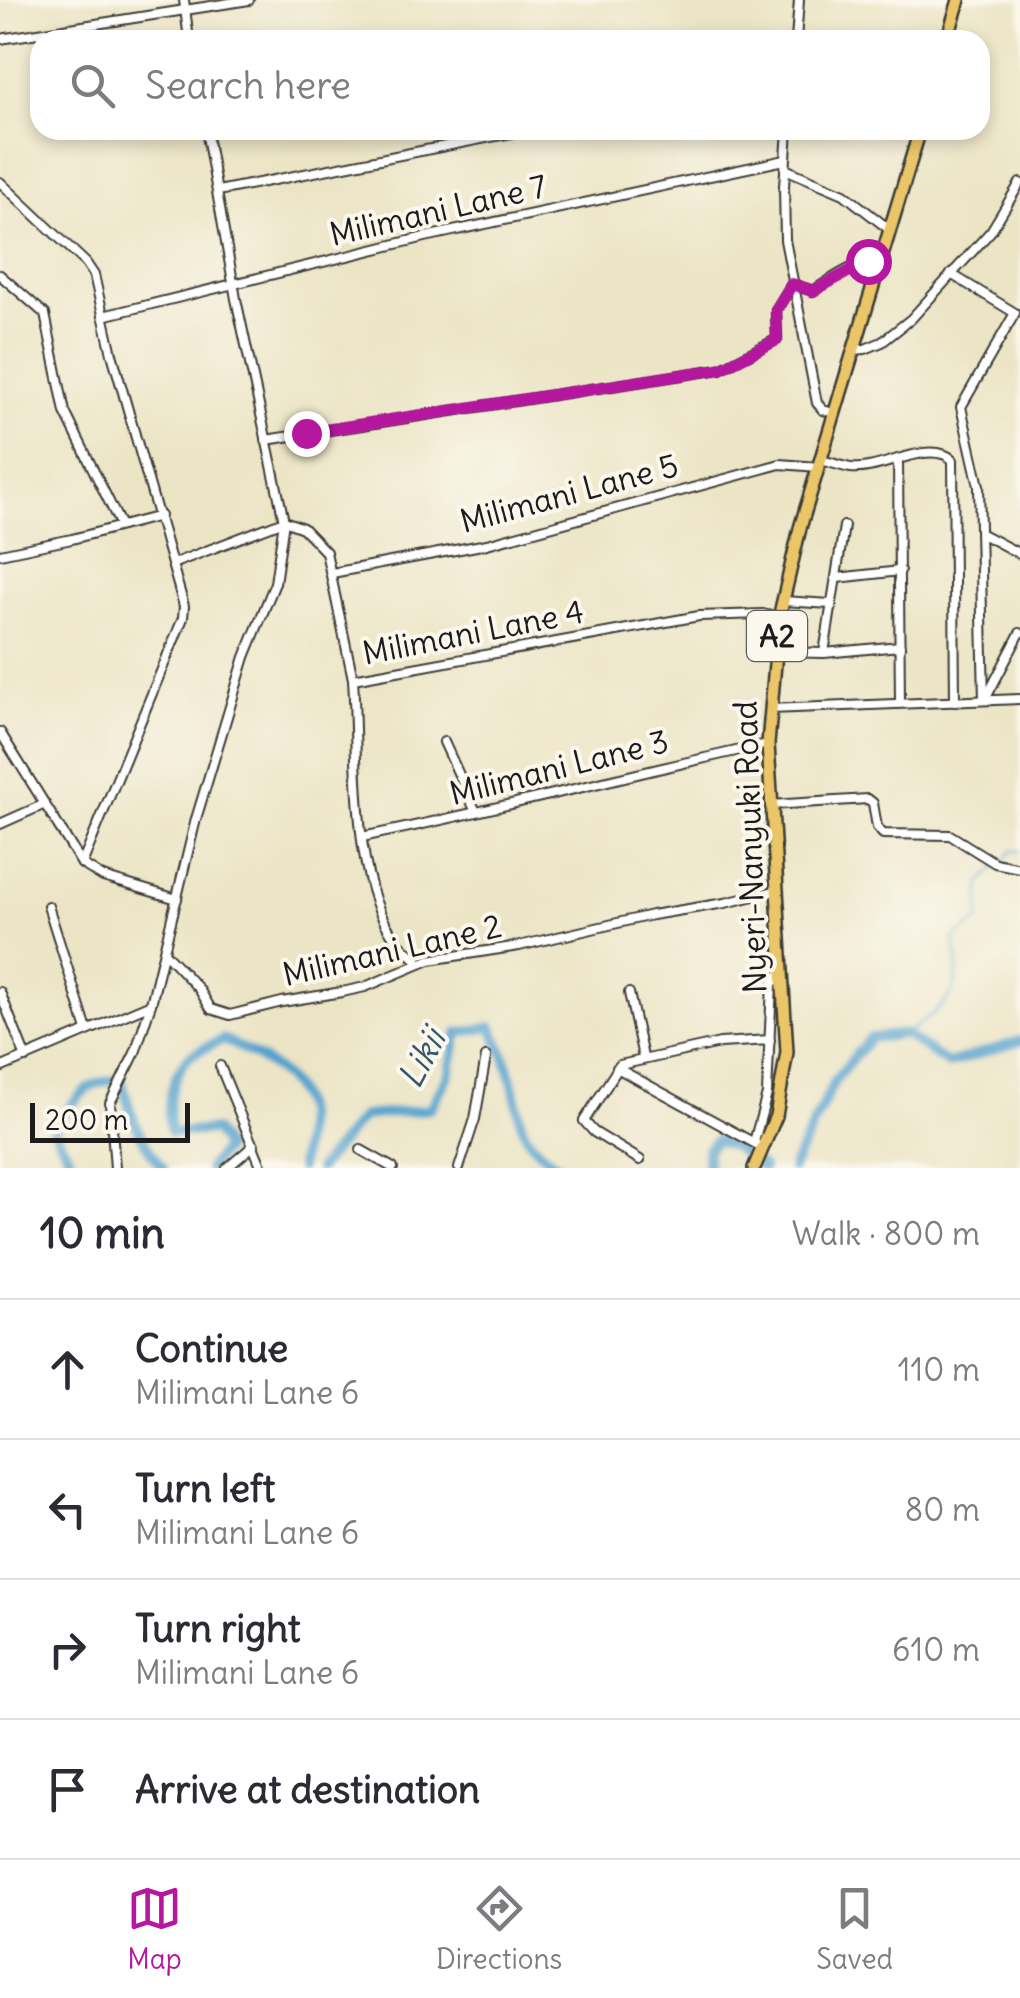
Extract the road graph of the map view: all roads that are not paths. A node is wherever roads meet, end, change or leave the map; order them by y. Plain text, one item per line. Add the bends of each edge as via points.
1 (184, 0) edge
2 (250, 0) edge
3 (799, 0) edge
4 (958, 0) edge
5 (186, 10) junction
6 (58, 30) edge
7 (188, 30) edge
8 (797, 30) edge
9 (950, 30) edge
10 (30, 34) edge
11 (0, 39) edge
12 (208, 140) edge
13 (475, 140) edge
14 (787, 140) edge
15 (917, 140) edge
16 (785, 165) junction
17 (0, 182) edge
18 (1020, 183) edge
19 (218, 190) junction
20 (890, 230) junction
21 (880, 261) junction
22 (952, 274) junction
23 (0, 275) edge
24 (234, 283) junction
25 (792, 284) junction
26 (103, 316) junction
27 (854, 350) junction
28 (834, 413) junction
29 (266, 440) junction
30 (898, 459) junction
31 (819, 463) junction
32 (160, 516) junction
33 (284, 520) junction
34 (121, 526) junction
35 (844, 526) dead end
36 (982, 534) junction
37 (0, 554) edge
38 (1020, 554) edge
39 (172, 564) junction
40 (332, 572) junction
41 (900, 572) junction
42 (837, 578) junction
43 (783, 601) junction
44 (831, 604) junction
45 (779, 618) junction
46 (1020, 633) edge
47 (900, 646) junction
48 (775, 652) junction
49 (824, 653) junction
50 (353, 678) junction
51 (1020, 699) edge
52 (984, 700) junction
53 (900, 702) junction
54 (955, 702) junction
55 (769, 710) junction
56 (0, 732) edge
57 (444, 742) dead end
58 (768, 744) junction
59 (45, 804) junction
60 (770, 804) junction
61 (476, 812) junction
62 (0, 824) edge
63 (362, 837) junction
64 (82, 864) junction
65 (1020, 868) edge
66 (774, 891) junction
67 (178, 899) junction
68 (48, 906) dead end
69 (164, 952) junction
70 (419, 962) junction
71 (782, 970) junction
72 (0, 992) edge
73 (629, 992) dead end
74 (151, 1004) junction
75 (87, 1030) junction
76 (770, 1040) junction
77 (486, 1057) dead end
78 (26, 1058) junction
79 (643, 1058) junction
80 (220, 1066) dead end
81 (0, 1068) edge
82 (617, 1068) junction
83 (254, 1145) junction
84 (361, 1150) dead end
85 (758, 1154) edge
86 (640, 1160) dead end
87 (115, 1168) edge
88 (227, 1168) edge
89 (262, 1168) edge
90 (392, 1168) edge
91 (459, 1168) edge

1 - 5 street
2 - 5 street
3 - 8 street
4 - 9 highway
5 - 6 street
5 - 7 street
10 - 11 street
12 - 19 street
13 - 19 street
14 - 16 street
15 - 20 highway, Nyeri-Nanyuki Road / A2
16 - 20 street via 844,194
16 - 24 street, Milimani Lane 7 via 424,237
16 - 25 street
17 - 26 street via 90,268
18 - 22 street via 992,232
19 - 24 street
20 - 21 highway, Nyeri-Nanyuki Road / A2
21 - 25 street via 813,291
21 - 27 highway, Nyeri-Nanyuki Road / A2
22 - 27 street via 902,328
22 - 36 street via 1014,313 962,407
23 - 34 street via 45,314 62,404
24 - 26 street, Milimani Lane 7
24 - 29 street
25 - 28 street via 817,403
25 - 29 street via 776,310 777,340 720,369
26 - 32 street
27 - 28 highway, Nyeri-Nanyuki Road / A2
28 - 31 highway, Nyeri-Nanyuki Road / A2
29 - 33 street
30 - 31 street, Milimani Lane 5 via 855,468
30 - 41 street
30 - 54 street, Milimani Lane 5 via 940,452 952,460
31 - 40 street, Milimani Lane 5 via 780,464 487,544
31 - 43 highway, Nyeri-Nanyuki Road / A2
32 - 34 street
32 - 39 street
33 - 39 street
33 - 40 street via 315,538
33 - 67 street via 275,582 245,657
34 - 37 street
35 - 42 street
36 - 38 street
36 - 52 street
39 - 64 street via 183,618
40 - 50 street
41 - 42 street
41 - 47 street
42 - 44 street
43 - 44 street
43 - 45 highway, Nyeri-Nanyuki Road / A2
44 - 49 street
45 - 48 highway, Nyeri-Nanyuki Road / A2
45 - 50 street, Milimani Lane 4 via 699,616
46 - 52 street
47 - 49 street
47 - 53 street
48 - 49 street
48 - 55 highway, Nyeri-Nanyuki Road / A2
50 - 63 street, Milimani Lane 4
51 - 52 street
52 - 54 street
53 - 54 street
53 - 55 street
55 - 58 highway, Nyeri-Nanyuki Road / A2
56 - 59 street
57 - 61 street
58 - 60 highway, Nyeri-Nanyuki Road / A2
58 - 61 street, Milimani Lane 3
59 - 62 street
59 - 64 street
60 - 65 street via 868,798 883,834 950,835 994,863
60 - 66 highway, Nyeri-Nanyuki Road / A2
61 - 63 street, Milimani Lane 3
63 - 70 street, Milimani Lane 4 via 382,914
64 - 67 street via 103,877
66 - 70 street, Milimani Lane 2
66 - 71 highway, Nyeri-Nanyuki Road / A2
67 - 69 street
68 - 75 street
69 - 70 street, Milimani Lane 2 via 222,1015 365,987
69 - 74 street
71 - 76 street via 772,984
71 - 85 highway, Nyeri-Nanyuki Road / A2 via 786,1062 776,1116
72 - 78 street
73 - 79 street
74 - 75 street
74 - 87 street via 110,1103
75 - 78 street
76 - 79 street via 720,1042
76 - 85 street
77 - 91 street
78 - 81 street
79 - 82 street
80 - 83 street
82 - 85 street
82 - 86 street via 585,1124
83 - 88 street
83 - 89 street
84 - 90 street

